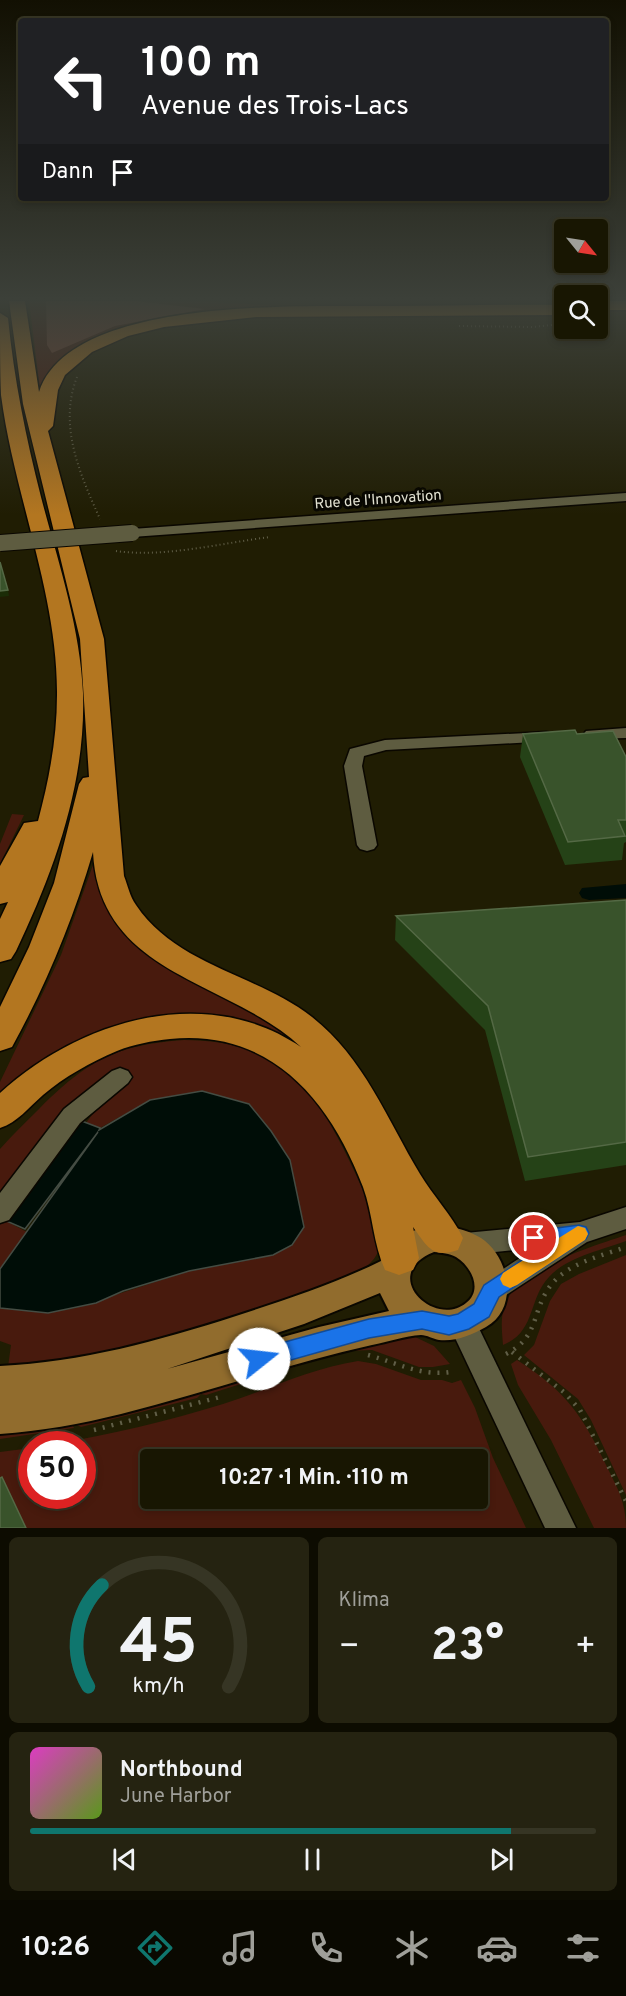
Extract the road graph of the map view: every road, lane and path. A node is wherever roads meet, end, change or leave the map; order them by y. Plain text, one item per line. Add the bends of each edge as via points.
1 (6, 372) edge
2 (26, 372) edge
3 (58, 372) edge
4 (81, 372) edge
5 (42, 448) junction
6 (626, 497) edge
7 (101, 523) dead end
8 (280, 536) dead end
9 (0, 543) edge
10 (112, 549) dead end
11 (98, 701) junction
12 (69, 725) junction
13 (626, 733) edge
14 (367, 845) dead end
15 (0, 894) edge
16 (0, 951) edge
17 (0, 1038) edge
18 (120, 1077) dead end
19 (0, 1114) edge
20 (0, 1212) edge
21 (626, 1218) edge
22 (579, 1233) junction
23 (454, 1241) junction
24 (626, 1247) edge
25 (396, 1264) junction
26 (491, 1291) junction
27 (422, 1320) junction
28 (462, 1323) junction
29 (357, 1355) dead end
30 (456, 1371) dead end
31 (0, 1383) edge
32 (232, 1393) dead end
33 (0, 1417) edge
34 (88, 1431) dead end
35 (626, 1501) edge
36 (561, 1528) edge

1 - 12 highway via 64,640
2 - 5 highway
3 - 5 highway via 47,393
4 - 7 path via 72,388 68,419 83,477
5 - 11 highway via 87,618
6 - 9 street, Rue de l'Innovation, bridge
8 - 10 path via 140,553
11 - 17 highway via 93,786 70,880 43,952
11 - 23 highway via 109,876 124,914 162,951 279,1012 324,1047 356,1088 420,1209
12 - 15 highway via 36,822
12 - 16 highway via 54,815 33,877
13 - 14 street via 385,745 356,753 353,766
18 - 20 street via 72,1116
19 - 25 highway via 55,1067 105,1040 134,1031 187,1025 216,1027 261,1039 309,1069 344,1111 388,1203
21 - 22 street
22 - 23 street
22 - 26 street
23 - 25 main road via 423,1240 413,1244
23 - 26 main road via 475,1251 489,1269
24 - 35 path via 562,1274 551,1285 529,1338 509,1353 565,1393 580,1410
25 - 27 main road via 395,1294 410,1313
25 - 31 main road via 349,1294 167,1352 68,1375
26 - 28 main road via 481,1311
27 - 28 main road
27 - 33 main road via 336,1337 105,1401
28 - 36 street
29 - 30 path via 375,1357 418,1373
32 - 34 path

